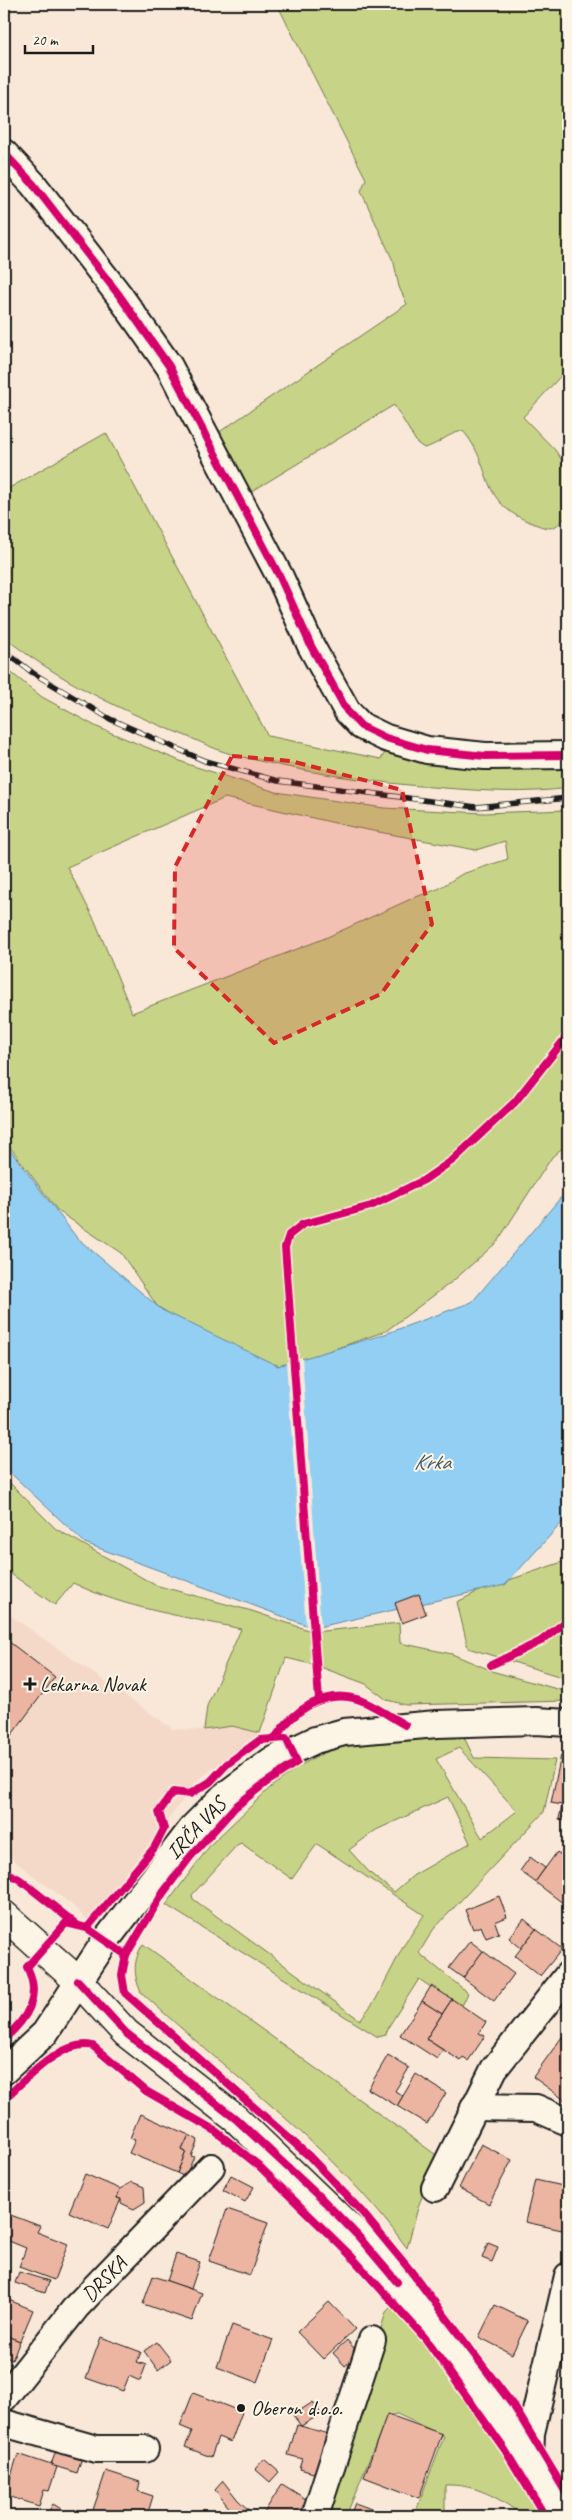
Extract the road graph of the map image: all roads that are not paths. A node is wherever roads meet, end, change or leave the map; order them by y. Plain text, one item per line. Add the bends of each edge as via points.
1 (4, 153) edge
2 (568, 755) edge
3 (568, 1723) edge
4 (4, 1915) edge
5 (568, 1975) edge
6 (78, 1981) junction
7 (4, 2071) edge
8 (474, 2107) junction
9 (568, 2122) edge
10 (212, 2167) dead end
11 (435, 2188) dead end
12 (568, 2276) edge
13 (372, 2340) dead end
14 (4, 2398) edge
15 (4, 2423) edge
16 (145, 2449) dead end
17 (530, 2462) junction
18 (315, 2516) edge
19 (562, 2516) edge

1 - 2 street via 79,243 169,366 280,576 311,646 347,712 361,726 378,734 428,750 485,756
3 - 6 street, IRČA VAS via 437,1724 344,1732 315,1740 271,1761 224,1796 194,1826
4 - 6 main road
5 - 8 street via 494,2069
6 - 7 street, IRČA VAS via 45,2033
6 - 17 main road via 126,2033 236,2118 358,2236 491,2400
8 - 9 street via 536,2108
8 - 11 street
10 - 14 street, DRSKA via 77,2306
12 - 17 street via 531,2434
13 - 18 street
15 - 16 street via 96,2449
17 - 19 main road

